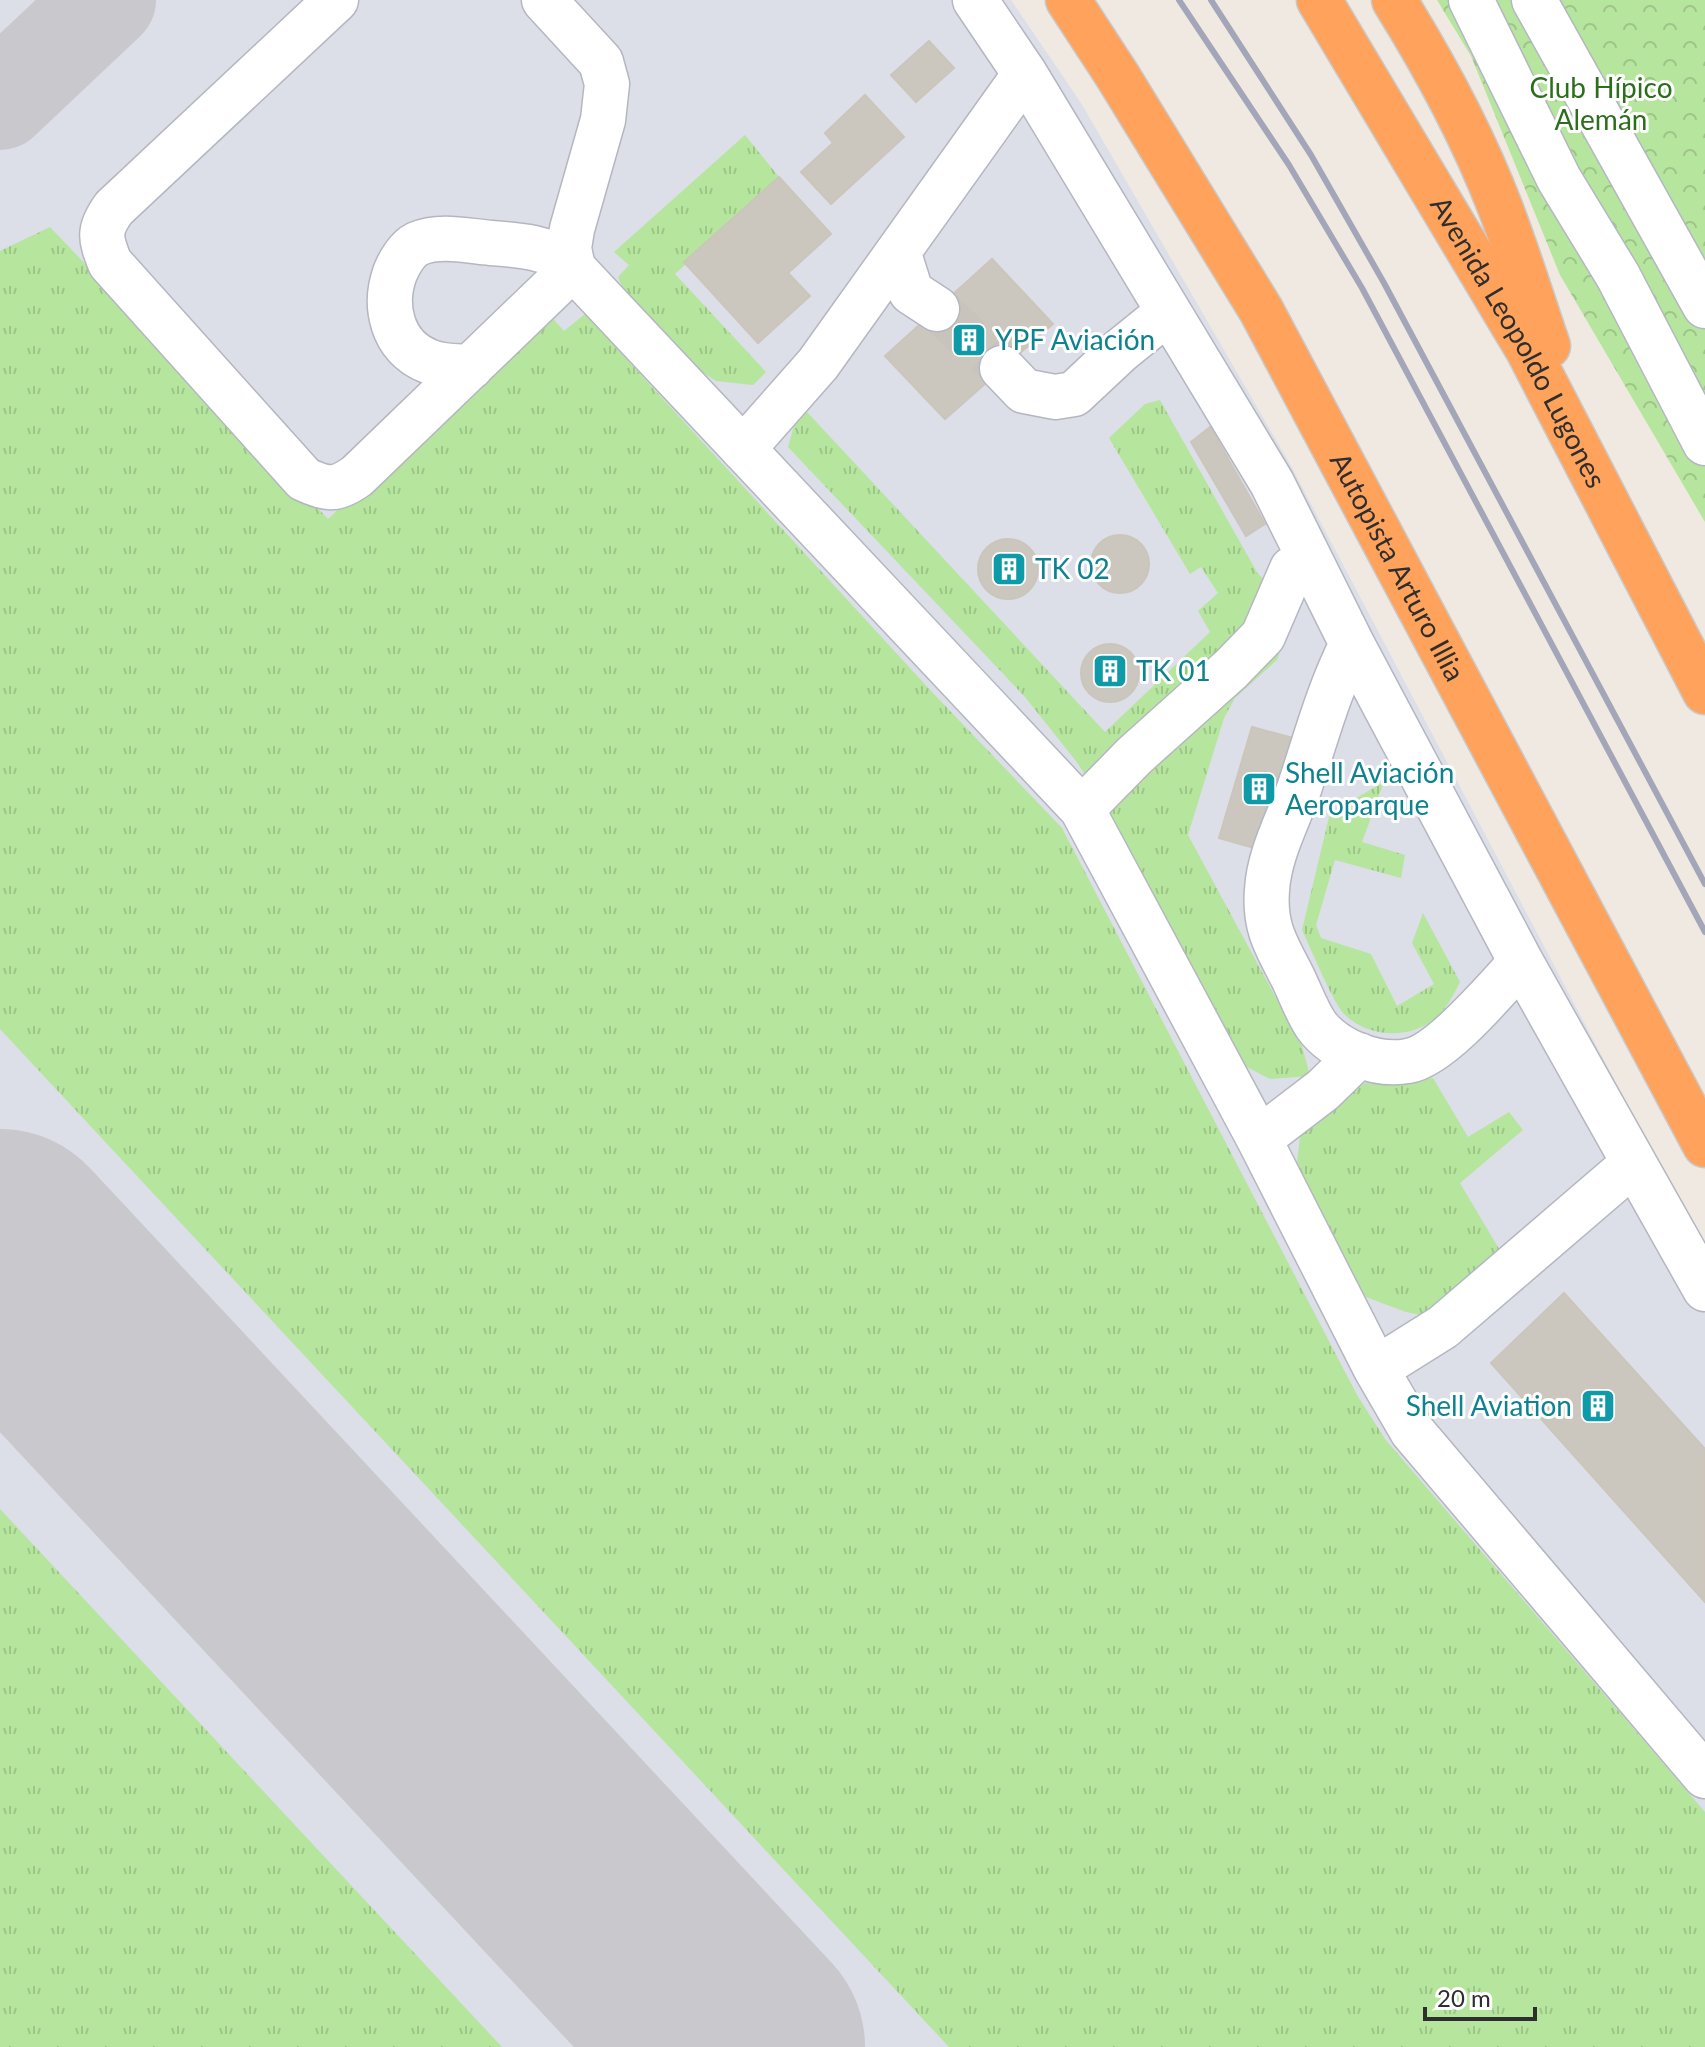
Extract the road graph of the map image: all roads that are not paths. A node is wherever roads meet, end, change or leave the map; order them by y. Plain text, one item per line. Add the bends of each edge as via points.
1 (336, 0) edge
2 (544, 0) edge
3 (975, 0) edge
4 (1068, 0) edge
5 (1319, 0) edge
6 (1394, 0) edge
7 (1471, 0) edge
8 (1534, 0) edge
9 (1025, 74) junction
10 (899, 254) junction
11 (573, 267) junction
12 (1705, 306) edge
13 (937, 309) tunnel mouth
14 (1167, 313) junction
15 (471, 367) junction
16 (1002, 368) tunnel mouth
17 (1705, 443) edge
18 (743, 449) junction
19 (1596, 484) junction
20 (1309, 558) junction
21 (1352, 644) junction
22 (1705, 692) edge
23 (1082, 809) junction
24 (1521, 962) junction
25 (1359, 1055) junction
26 (1259, 1139) junction
27 (1705, 1145) edge
28 (1634, 1163) junction
29 (1705, 1289) edge
30 (1376, 1369) junction
31 (1705, 1776) edge

1 - 15 lane via 114,208 103,223 101,241 110,263 304,479 320,487 341,488 357,476
2 - 11 lane via 601,62 607,84 603,120 572,229
3 - 9 lane
4 - 27 highway, Autopista Arturo Illia via 1261,310
5 - 19 highway, Avenida Leopoldo Lugones via 1528,350
6 - 19 highway via 1451,98 1499,205
7 - 17 lane via 1559,179 1618,276
8 - 12 lane
9 - 10 lane
9 - 14 lane
10 - 13 lane via 911,292
10 - 18 lane via 818,364
11 - 15 lane
11 - 15 lane via 556,253 528,246 439,238 415,245 399,263 389,289 389,319 405,345 425,360
11 - 18 lane
14 - 16 lane via 1074,394 1055,397 1024,391
14 - 20 lane via 1272,483
18 - 23 lane
19 - 22 highway, Avenida Leopoldo Lugones
20 - 21 lane
20 - 23 lane via 1292,569 1263,636
21 - 24 lane
21 - 25 lane via 1272,861 1267,892 1270,933 1317,1026
23 - 26 lane
24 - 25 lane via 1434,1049 1410,1061
24 - 28 lane
25 - 26 lane
26 - 30 lane
28 - 29 lane
28 - 30 lane via 1443,1327
30 - 31 lane via 1412,1431

